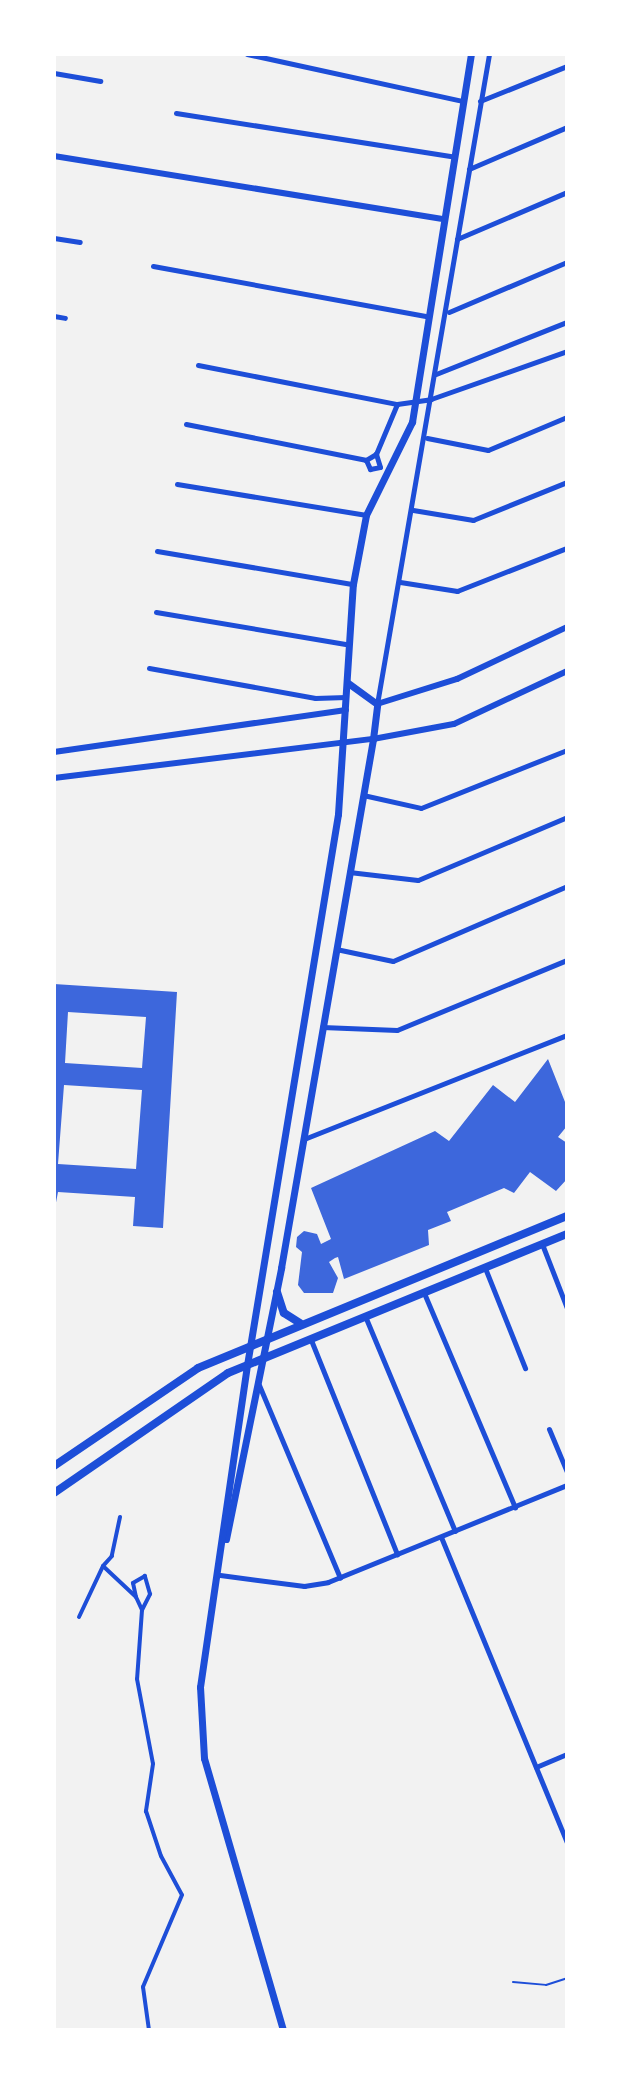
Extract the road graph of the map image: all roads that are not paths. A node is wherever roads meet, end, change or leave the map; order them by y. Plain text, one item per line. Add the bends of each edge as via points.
1 (247, 54) edge
2 (471, 54) edge
3 (489, 54) edge
4 (567, 66) edge
5 (54, 73) edge
6 (100, 81) dead end
7 (462, 101) junction
8 (480, 102) junction
9 (176, 113) dead end
10 (567, 127) edge
11 (54, 156) edge
12 (452, 156) junction
13 (468, 169) junction
14 (567, 192) edge
15 (441, 219) junction
16 (54, 238) edge
17 (457, 239) junction
18 (80, 242) dead end
19 (567, 262) edge
20 (153, 266) dead end
21 (448, 313) junction
22 (54, 316) edge
23 (425, 316) junction
24 (65, 318) dead end
25 (567, 322) edge
26 (567, 351) edge
27 (198, 365) dead end
28 (435, 374) junction
29 (431, 399) junction
30 (415, 400) junction
31 (397, 404) junction
32 (567, 417) edge
33 (186, 424) dead end
34 (427, 438) junction
35 (376, 454) junction
36 (366, 460) junction
37 (567, 482) edge
38 (177, 484) dead end
39 (413, 510) junction
40 (366, 515) junction
41 (567, 548) edge
42 (157, 551) dead end
43 (400, 582) junction
44 (353, 584) junction
45 (156, 612) dead end
46 (567, 627) edge
47 (345, 644) junction
48 (149, 668) dead end
49 (567, 671) edge
50 (348, 683) junction
51 (346, 697) junction
52 (377, 704) junction
53 (346, 710) junction
54 (346, 739) junction
55 (373, 739) junction
56 (567, 750) edge
57 (54, 752) edge
58 (54, 778) edge
59 (363, 795) junction
60 (567, 817) edge
61 (349, 872) junction
62 (567, 886) edge
63 (336, 949) junction
64 (567, 960) edge
65 (322, 1027) junction
66 (567, 1035) edge
67 (303, 1140) junction
68 (567, 1216) edge
69 (567, 1234) edge
70 (542, 1244) junction
71 (485, 1268) junction
72 (277, 1292) junction
73 (424, 1293) junction
74 (567, 1308) edge
75 (365, 1316) junction
76 (301, 1323) junction
77 (268, 1337) junction
78 (310, 1339) junction
79 (250, 1345) junction
80 (264, 1358) junction
81 (247, 1365) junction
82 (525, 1368) dead end
83 (259, 1384) junction
84 (549, 1429) dead end
85 (54, 1466) edge
86 (567, 1472) edge
87 (567, 1485) edge
88 (54, 1493) edge
89 (515, 1507) junction
90 (120, 1517) dead end
91 (455, 1531) junction
92 (441, 1537) junction
93 (223, 1548) junction
94 (397, 1554) junction
95 (103, 1566) junction
96 (220, 1575) junction
97 (340, 1578) junction
98 (136, 1597) junction
99 (142, 1610) junction
100 (79, 1617) dead end
101 (567, 1754) edge
102 (536, 1767) junction
103 (567, 1842) edge
104 (149, 2030) edge
105 (283, 2030) edge

1 - 7 street
2 - 7 main road
3 - 8 street
4 - 8 street
5 - 6 street
7 - 12 main road
8 - 13 street
9 - 12 street
10 - 13 street
11 - 15 street
12 - 15 main road
13 - 17 street
14 - 17 street
15 - 23 main road
16 - 18 street
17 - 21 street
19 - 21 street
20 - 23 street
21 - 28 street
22 - 24 street
23 - 30 main road
25 - 28 street
26 - 29 street
27 - 31 street
28 - 29 street
29 - 30 street
29 - 34 street
30 - 31 street
30 - 40 main road via 398,457
31 - 35 street
32 - 34 street via 488,450
33 - 36 street
34 - 39 street
35 - 36 street
35 - 36 street via 381,460 377,469 370,469
37 - 39 street via 473,520
38 - 40 street
39 - 43 street
40 - 44 main road
41 - 43 street via 457,591
42 - 44 street
43 - 52 street
44 - 47 main road
45 - 47 street
46 - 52 street via 457,679
47 - 50 main road
48 - 51 street via 315,698
49 - 55 street via 454,724
50 - 51 main road
50 - 52 main road
51 - 53 main road
52 - 55 main road
53 - 54 main road
53 - 57 street
54 - 55 street
54 - 58 street
54 - 79 main road
55 - 59 main road
56 - 59 street via 421,808
59 - 61 main road
60 - 61 street via 418,880
61 - 63 main road
62 - 63 street via 393,961
63 - 65 main road
64 - 65 street via 397,1030
65 - 67 main road
66 - 67 street
67 - 72 main road
68 - 76 main road
69 - 70 main road
70 - 71 main road
70 - 74 street
71 - 73 main road
71 - 82 street
72 - 76 main road via 284,1313
72 - 77 main road
73 - 75 main road
73 - 89 street
75 - 78 main road
75 - 91 street
76 - 77 main road
77 - 79 main road
77 - 80 main road
78 - 80 main road
78 - 94 street
79 - 81 main road
79 - 85 main road via 198,1368
80 - 81 main road
80 - 83 main road
81 - 88 main road via 180,1403
81 - 93 main road
83 - 93 main road
83 - 97 street
84 - 86 street
87 - 89 street
89 - 91 street
90 - 95 street via 112,1556
91 - 92 street
92 - 94 street
92 - 102 street
93 - 96 main road
94 - 97 street
95 - 98 street
95 - 100 street
96 - 97 street via 304,1586
96 - 105 main road via 200,1687 201,1742
98 - 99 street
98 - 99 street via 133,1583 145,1576 150,1594
99 - 104 street via 145,1624 137,1679 153,1764 146,1811 182,1895 143,1987
101 - 102 street
102 - 103 street

